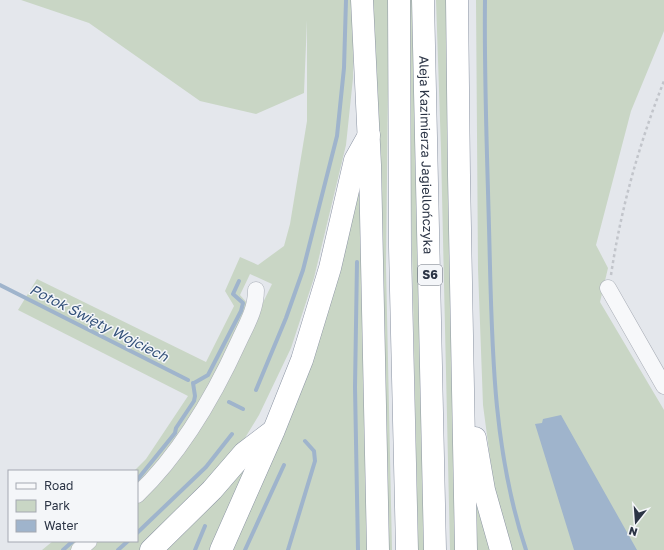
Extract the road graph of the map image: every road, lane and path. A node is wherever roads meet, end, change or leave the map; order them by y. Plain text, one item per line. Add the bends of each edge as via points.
1 (362, 0) edge
2 (399, 0) edge
3 (423, 0) edge
4 (457, 0) edge
5 (664, 81) edge
6 (369, 135) junction
7 (608, 288) joint
8 (256, 290) dead end
9 (462, 356) junction
10 (664, 386) edge
11 (274, 430) junction
12 (138, 494) edge
13 (87, 542) edge
14 (79, 550) edge
15 (151, 550) edge
16 (220, 550) edge
17 (378, 550) edge
18 (407, 550) edge
19 (435, 550) edge
20 (466, 550) edge
21 (501, 550) edge

1 - 6 highway
2 - 18 highway, Aleja Kazimierza Jagiellończyka / S6 via 400,247
3 - 19 highway, Aleja Kazimierza Jagiellończyka / S6
4 - 9 highway
5 - 7 path via 647,123 618,226
6 - 11 highway via 355,160 334,255 315,320
6 - 17 highway
7 - 10 lane
8 - 12 lane via 253,311 203,410 179,446
9 - 20 highway
9 - 21 highway via 483,484
11 - 15 highway via 244,453 212,490
11 - 16 highway
13 - 14 lane

